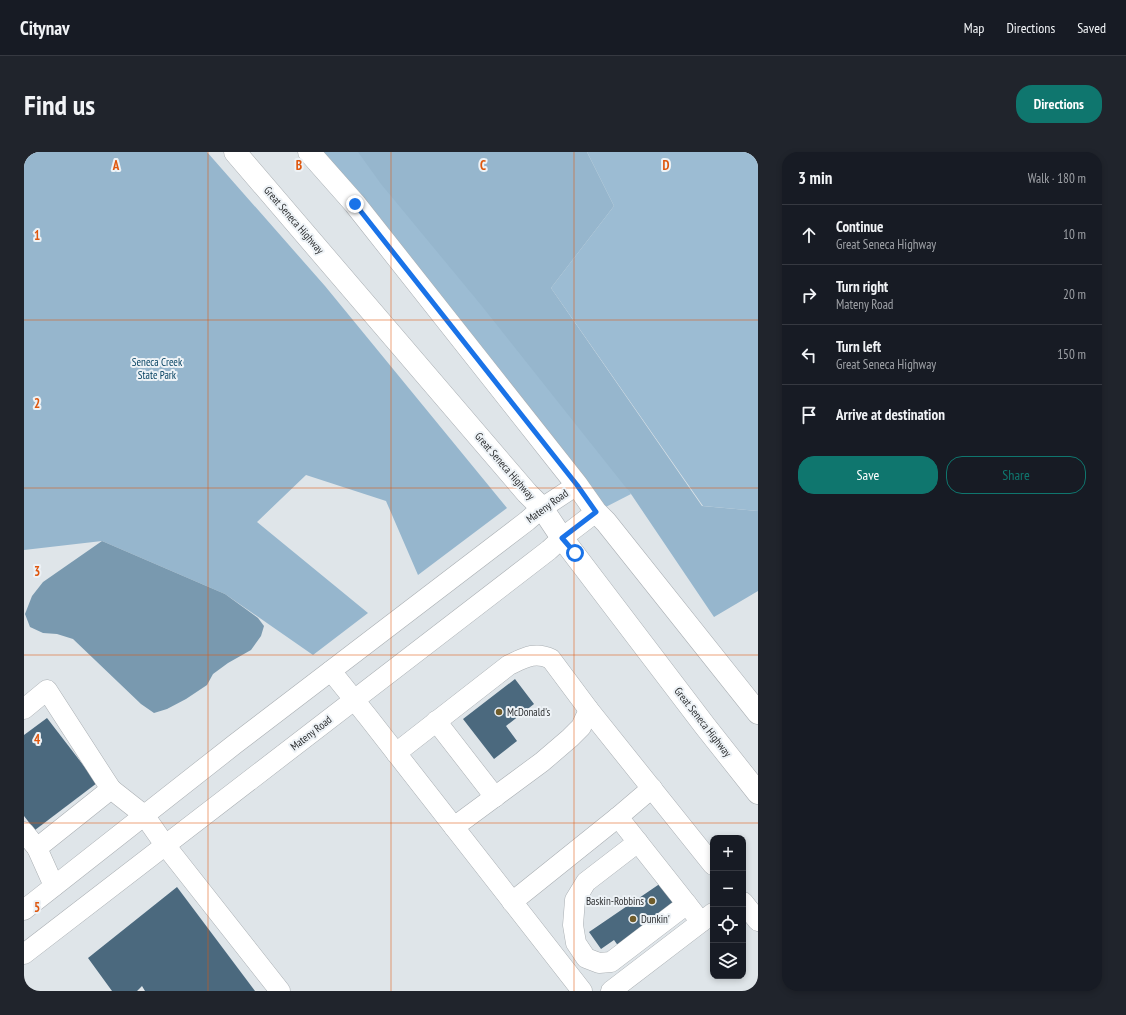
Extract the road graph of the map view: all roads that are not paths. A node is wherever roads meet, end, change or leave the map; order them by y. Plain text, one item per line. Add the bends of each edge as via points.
1 (235, 152) edge
2 (309, 152) edge
3 (577, 485) junction
4 (542, 508) junction
5 (596, 512) junction
6 (562, 538) junction
7 (331, 670) junction
8 (355, 700) junction
9 (24, 709) edge
10 (589, 710) junction
11 (758, 713) edge
12 (436, 721) junction
13 (396, 752) junction
14 (652, 788) junction
15 (111, 789) junction
16 (758, 793) edge
17 (495, 797) junction
18 (144, 815) junction
19 (618, 817) junction
20 (454, 827) junction
21 (24, 832) edge
22 (638, 842) junction
23 (165, 845) junction
24 (37, 848) junction
25 (710, 860) edge
26 (54, 886) junction
27 (512, 902) junction
28 (687, 904) junction
29 (746, 906) edge
30 (24, 910) edge
31 (707, 917) edge
32 (758, 921) edge
33 (24, 954) edge
34 (611, 962) junction
35 (627, 979) junction
36 (280, 991) edge
37 (582, 991) edge
38 (611, 991) edge

1 - 4 main road, Great Seneca Highway
2 - 3 main road via 355,204
3 - 4 street, Mateny Road
3 - 5 main road
4 - 6 main road, Great Seneca Highway
4 - 7 street, Mateny Road
5 - 6 street, Mateny Road
5 - 11 main road
6 - 8 street, Mateny Road
6 - 16 main road, Great Seneca Highway
7 - 8 street
7 - 18 street, Mateny Road
8 - 13 street
8 - 23 street, Mateny Road
9 - 15 street via 47,690
10 - 12 street via 551,660 543,656 527,656 509,665
10 - 14 street
10 - 17 street via 581,727 570,738
12 - 13 street
12 - 17 street
13 - 20 street
14 - 19 street
14 - 25 street
15 - 18 street
15 - 24 street
17 - 20 street
18 - 23 street
18 - 26 street, Mateny Road
19 - 22 street
19 - 27 street
20 - 27 street
21 - 24 street
22 - 28 street
22 - 34 street via 586,882 575,900 573,926 576,943 586,958 599,963
23 - 33 street, Mateny Road
23 - 36 street
24 - 26 street
26 - 30 street, Mateny Road
27 - 37 street
28 - 31 street
28 - 34 street
29 - 32 street
31 - 35 street
34 - 35 street
35 - 38 street

